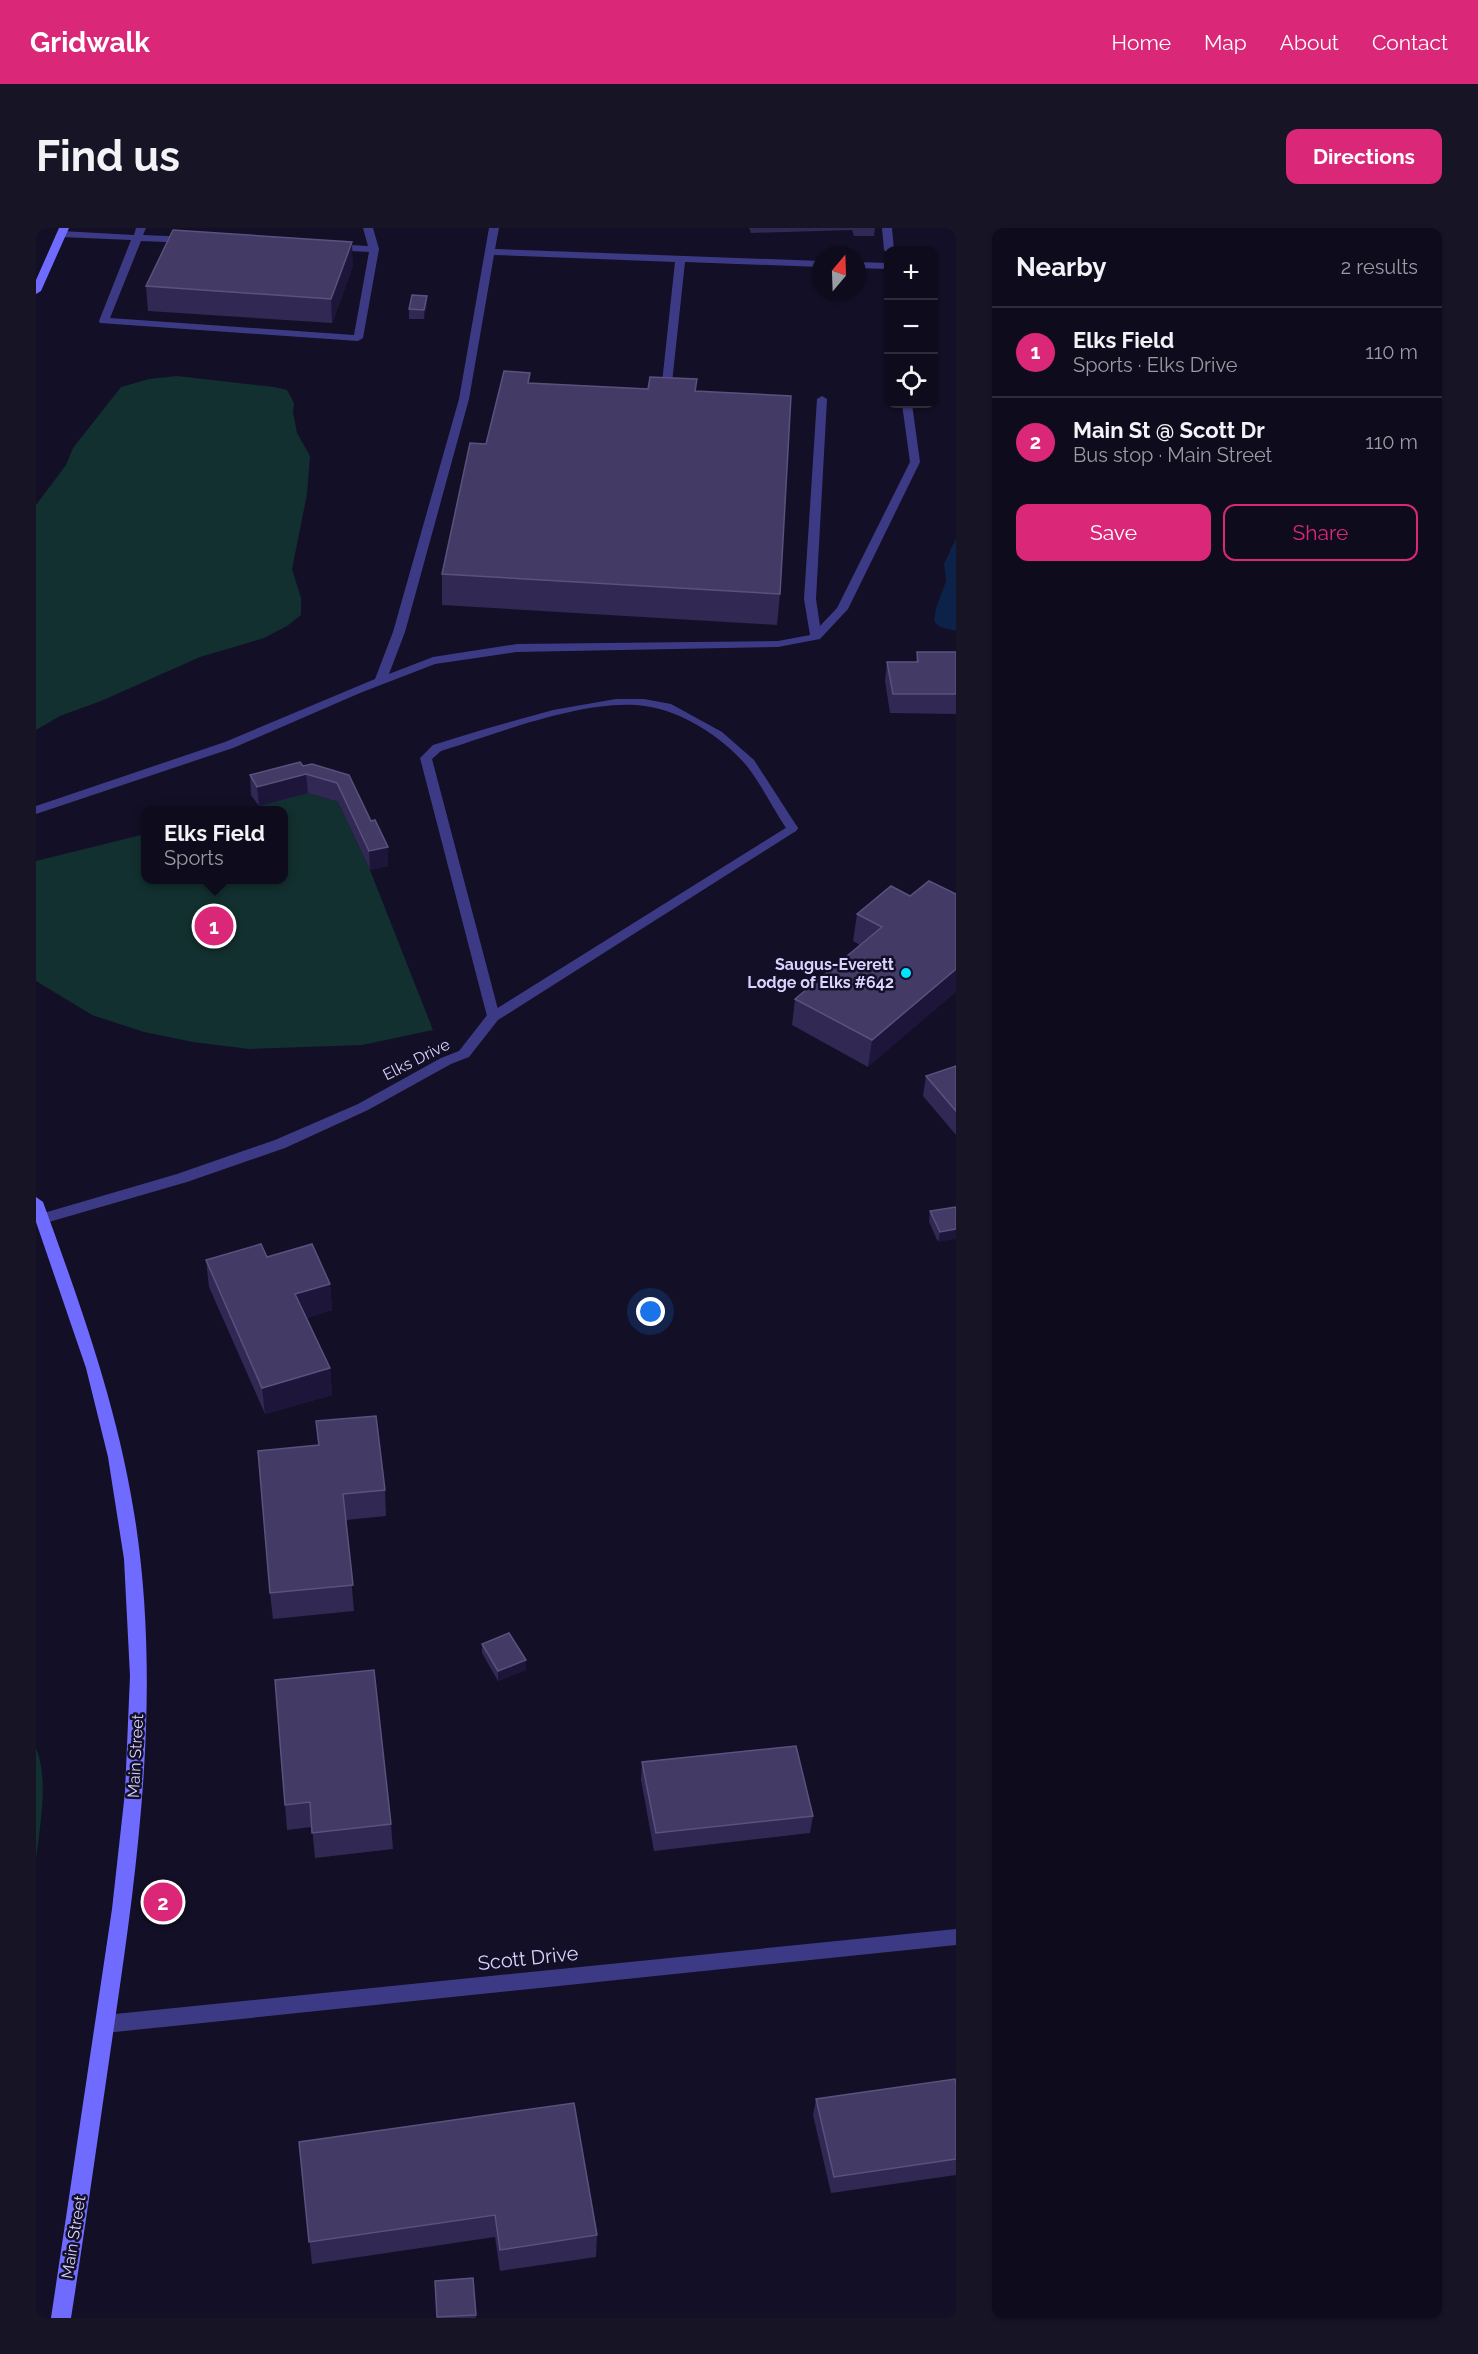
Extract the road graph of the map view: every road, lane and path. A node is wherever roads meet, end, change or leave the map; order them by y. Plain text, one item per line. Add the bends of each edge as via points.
1 (141, 228) edge
2 (368, 228) edge
3 (494, 228) edge
4 (887, 228) edge
5 (63, 231) edge
6 (136, 238) junction
7 (196, 241) edge
8 (889, 246) edge
9 (327, 247) edge
10 (375, 249) junction
11 (490, 252) junction
12 (680, 259) junction
13 (812, 264) edge
14 (866, 265) edge
15 (884, 266) edge
16 (36, 291) edge
17 (666, 392) edge
18 (822, 399) dead end
19 (908, 408) edge
20 (816, 637) junction
21 (380, 681) junction
22 (36, 810) edge
23 (493, 1017) junction
24 (39, 1210) edge
25 (956, 1937) edge
26 (105, 2024) junction
27 (61, 2318) edge

1 - 6 street
2 - 10 street
3 - 11 street
4 - 8 street
5 - 6 street
5 - 16 main road
6 - 7 street
6 - 10 street via 104,321 358,338
9 - 10 street
11 - 12 street
11 - 21 street via 464,399 399,632
12 - 13 street
12 - 17 street
14 - 15 street
18 - 20 street via 810,599
19 - 20 street via 915,462 842,609
20 - 21 street via 778,644 517,648 433,661
21 - 22 street via 229,745
23 - 23 street, Elks Drive via 792,828 745,757 709,729 666,707 606,702 437,748 426,758
23 - 24 street, Elks Drive via 464,1054 290,1140 182,1178
24 - 26 main road, Main Street via 109,1423 132,1559 138,1737 131,1835
25 - 26 street, Scott Drive
26 - 27 main road, Main Street

